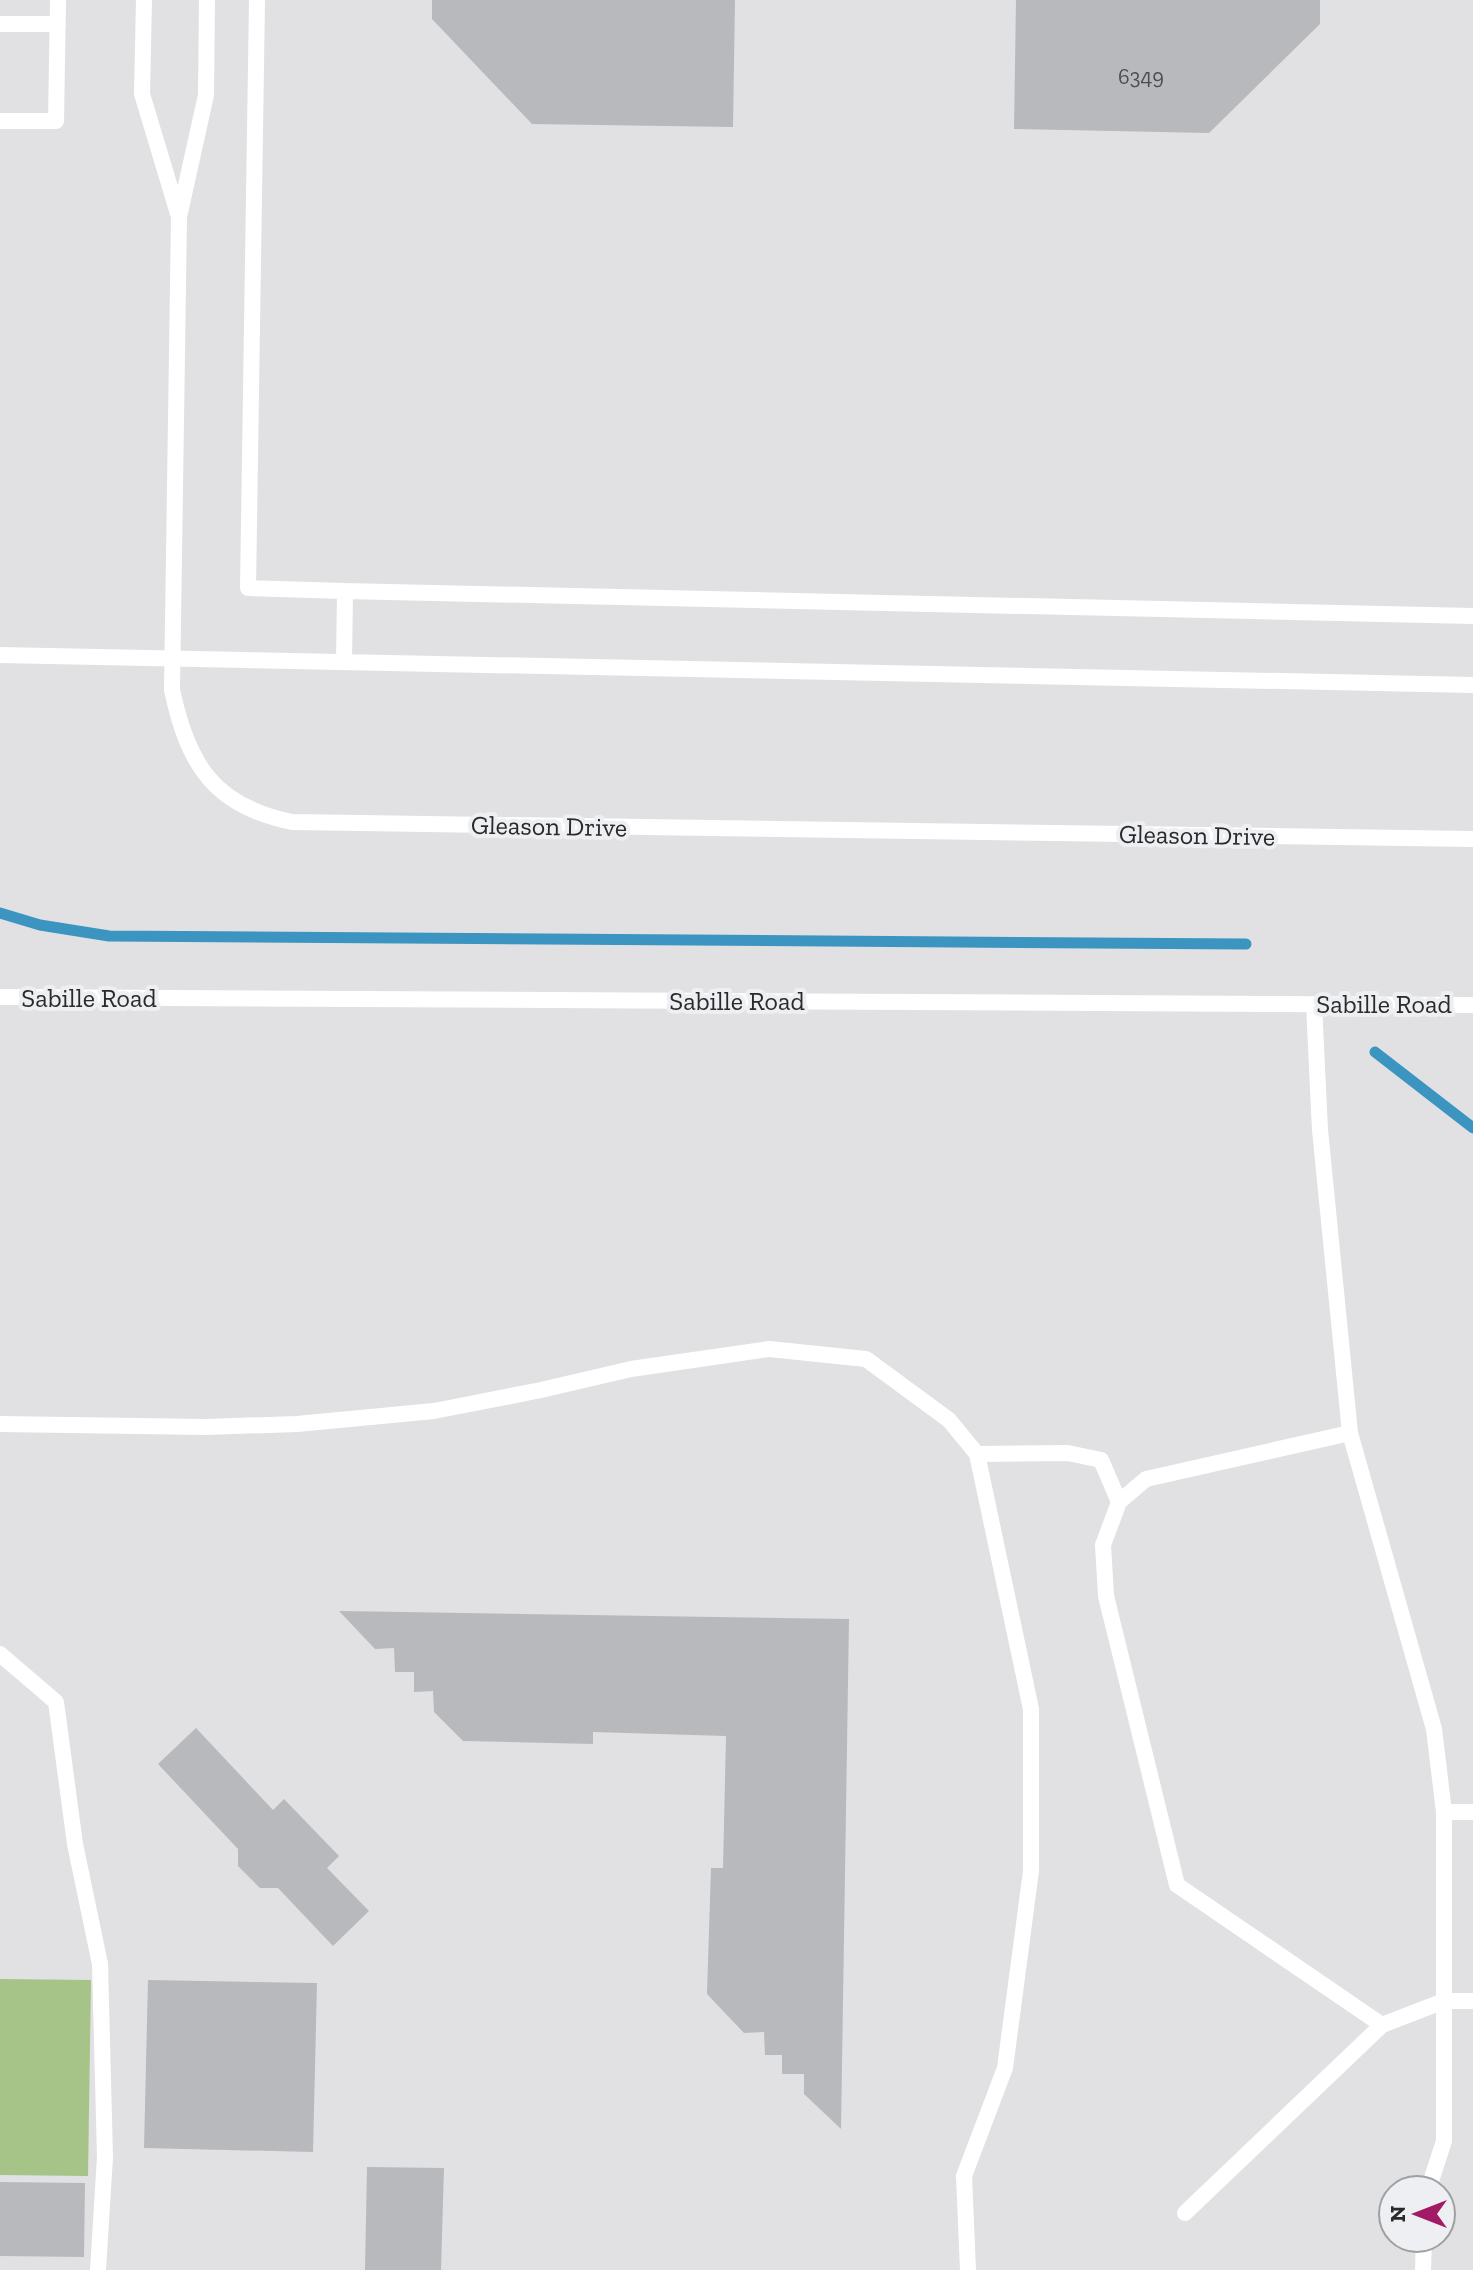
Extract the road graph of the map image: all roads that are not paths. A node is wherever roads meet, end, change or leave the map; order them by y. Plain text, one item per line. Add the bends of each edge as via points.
1 (58, 0) edge
2 (144, 0) edge
3 (207, 0) edge
4 (257, 0) edge
5 (0, 24) edge
6 (58, 24) junction
7 (0, 121) edge
8 (179, 217) junction
9 (345, 591) junction
10 (1473, 616) edge
11 (0, 655) edge
12 (172, 657) junction
13 (344, 661) junction
14 (1473, 685) edge
15 (1473, 839) edge
16 (0, 997) edge
17 (1314, 1004) junction
18 (1473, 1005) edge
19 (0, 1424) edge
20 (1350, 1433) junction
21 (977, 1454) junction
22 (1119, 1502) junction
23 (0, 1654) edge
24 (1444, 1812) junction
25 (1473, 1812) edge
26 (1444, 2001) junction
27 (1473, 2001) edge
28 (1382, 2025) junction
29 (1433, 2174) edge
30 (1185, 2213) dead end
31 (98, 2270) edge
32 (968, 2270) edge

1 - 6 lane
2 - 8 lane via 142,94
3 - 8 lane via 206,95
4 - 9 lane via 248,588
5 - 6 lane
6 - 7 lane via 56,121
8 - 12 lane, Gleason Drive
9 - 10 lane
9 - 13 lane
11 - 12 lane
12 - 13 lane
12 - 15 lane, Gleason Drive via 174,702 194,758 216,788 265,816 292,822
13 - 14 lane
16 - 17 lane, Sabille Road
17 - 18 lane, Sabille Road
17 - 20 lane via 1320,1130
19 - 21 lane via 221,1427 434,1411 631,1369 769,1349 866,1359 949,1420
20 - 22 lane via 1146,1479
20 - 24 lane via 1434,1729
21 - 22 lane via 1068,1453 1101,1460
21 - 32 lane via 1031,1709 1031,1871 1005,2068 964,2176
22 - 28 lane via 1103,1545 1106,1596 1177,1885
23 - 31 lane via 56,1702 75,1844 100,1964 105,2157
24 - 25 lane
24 - 26 lane
26 - 27 lane
26 - 28 lane
26 - 29 lane via 1444,2141
28 - 30 lane

